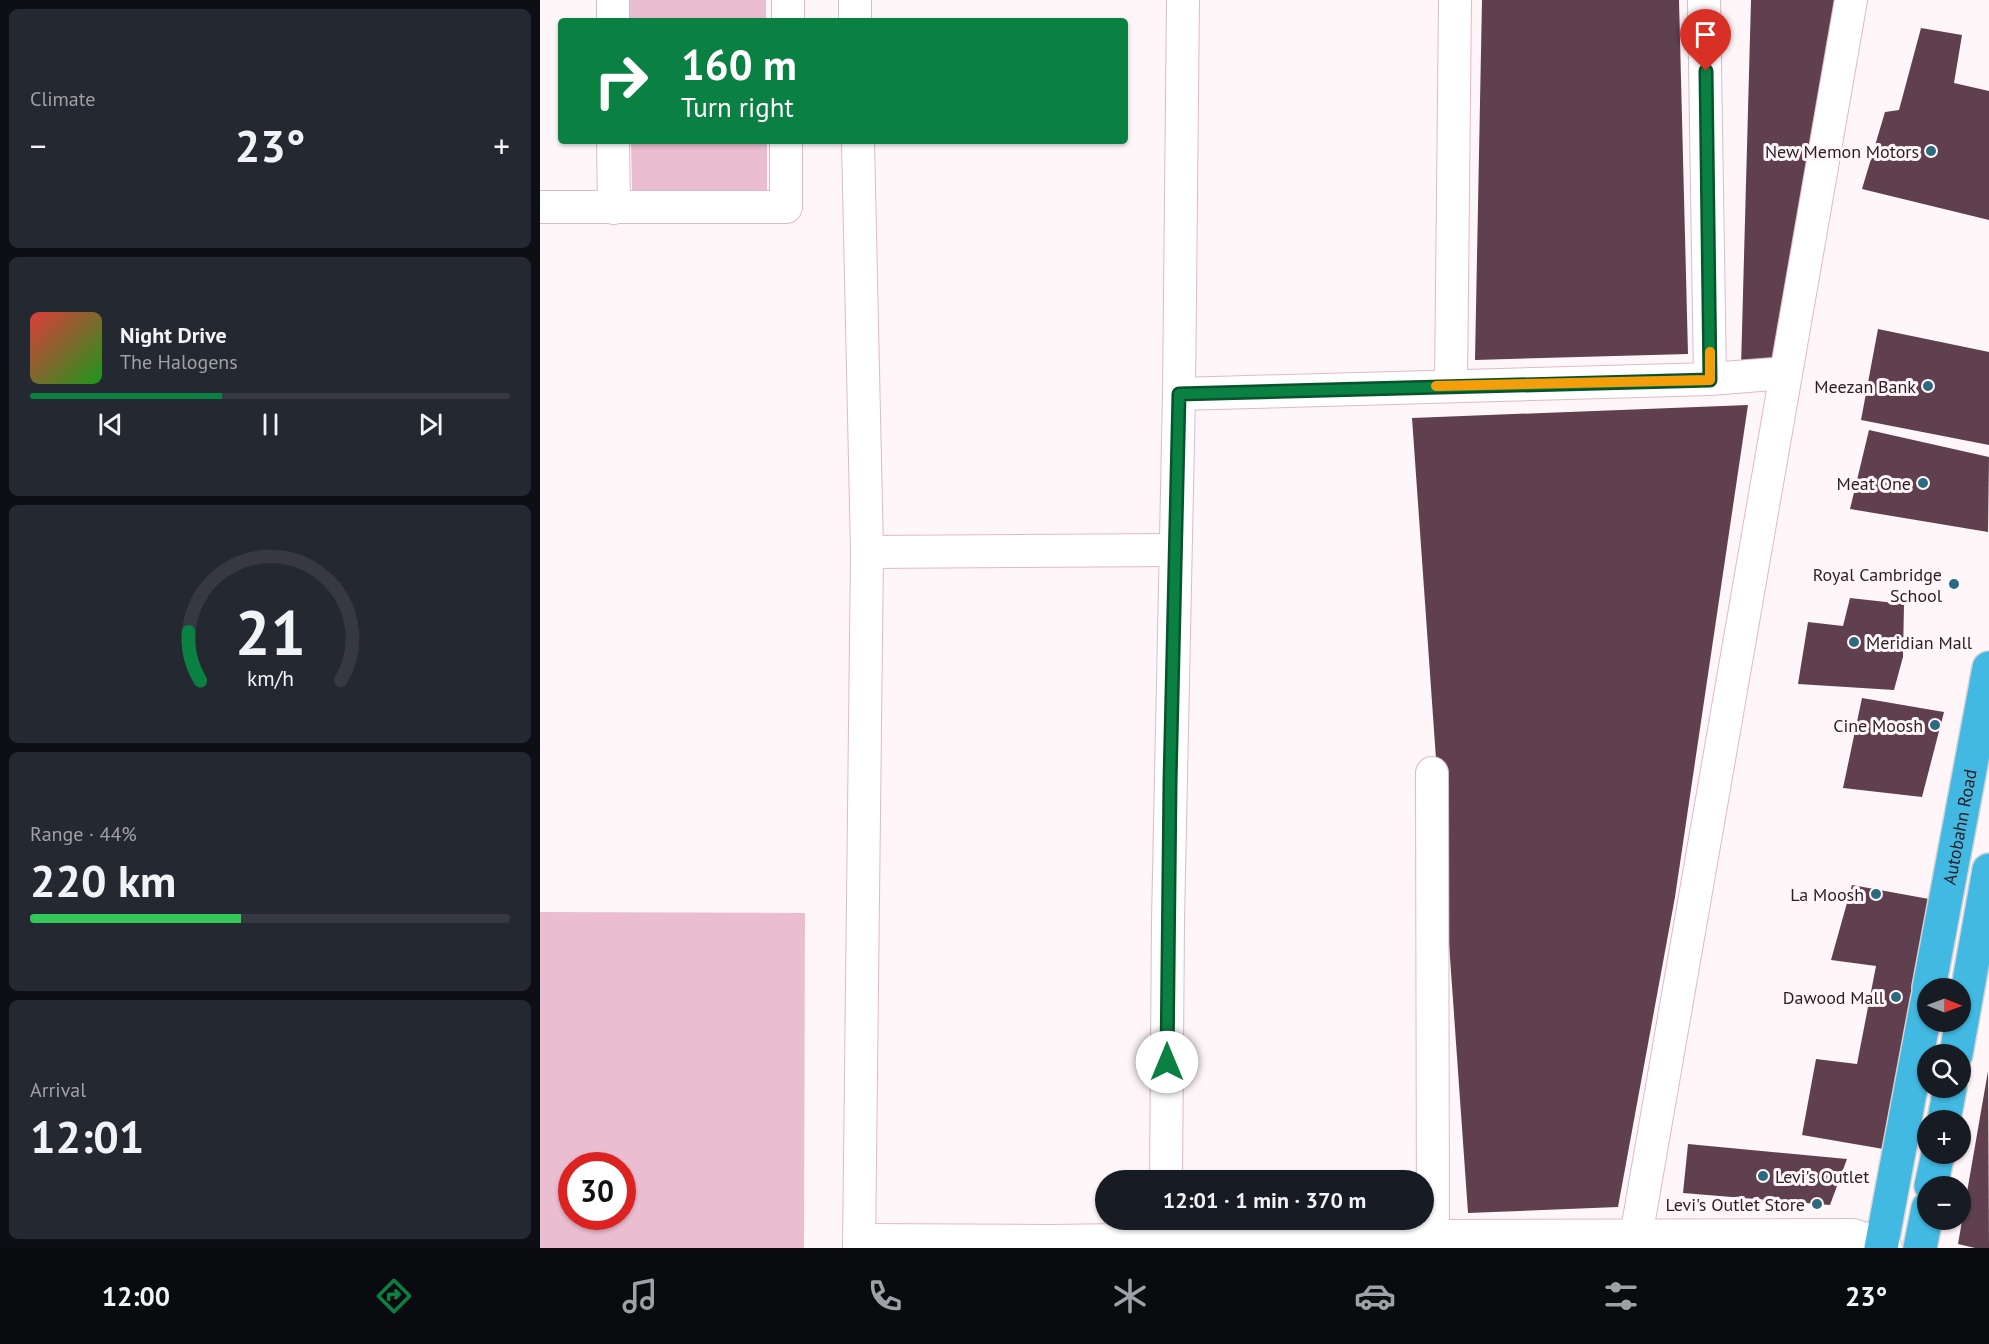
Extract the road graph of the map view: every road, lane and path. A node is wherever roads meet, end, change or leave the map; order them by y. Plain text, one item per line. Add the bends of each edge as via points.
1 (613, 0) edge
2 (788, 0) edge
3 (855, 0) edge
4 (1183, 0) edge
5 (1455, 0) edge
6 (1704, 0) edge
7 (1851, 0) edge
8 (613, 18) edge
9 (788, 18) edge
10 (855, 18) edge
11 (613, 144) edge
12 (786, 144) edge
13 (858, 144) edge
14 (540, 207) edge
15 (614, 208) junction
16 (1786, 373) junction
17 (1710, 380) junction
18 (1451, 385) junction
19 (1179, 394) junction
20 (1174, 550) junction
21 (867, 552) junction
22 (1989, 668) edge
23 (1432, 773) dead end
24 (1989, 870) edge
25 (1931, 978) edge
26 (1922, 1032) edge
27 (1958, 1044) edge
28 (1166, 1170) edge
29 (1166, 1230) edge
30 (1924, 1230) edge
31 (1433, 1236) junction
32 (1635, 1242) edge
33 (1333, 1243) edge
34 (859, 1244) edge
35 (1049, 1245) edge
36 (1883, 1247) edge
37 (1920, 1248) edge

1 - 8 street
2 - 9 street
3 - 10 street
4 - 19 street
5 - 18 street
6 - 17 street
7 - 16 street
11 - 15 street
12 - 15 street via 786,207
13 - 21 street
14 - 15 street
16 - 17 street
16 - 32 street
17 - 18 street
18 - 19 street
19 - 20 street
20 - 21 street
20 - 28 street
21 - 34 street
22 - 25 highway, Autobahn Road
23 - 31 street
24 - 27 highway, Autobahn Road
26 - 36 highway
29 - 33 street
29 - 35 street
30 - 37 highway
31 - 32 street
31 - 33 street
32 - 36 street via 1853,1235
34 - 35 street

